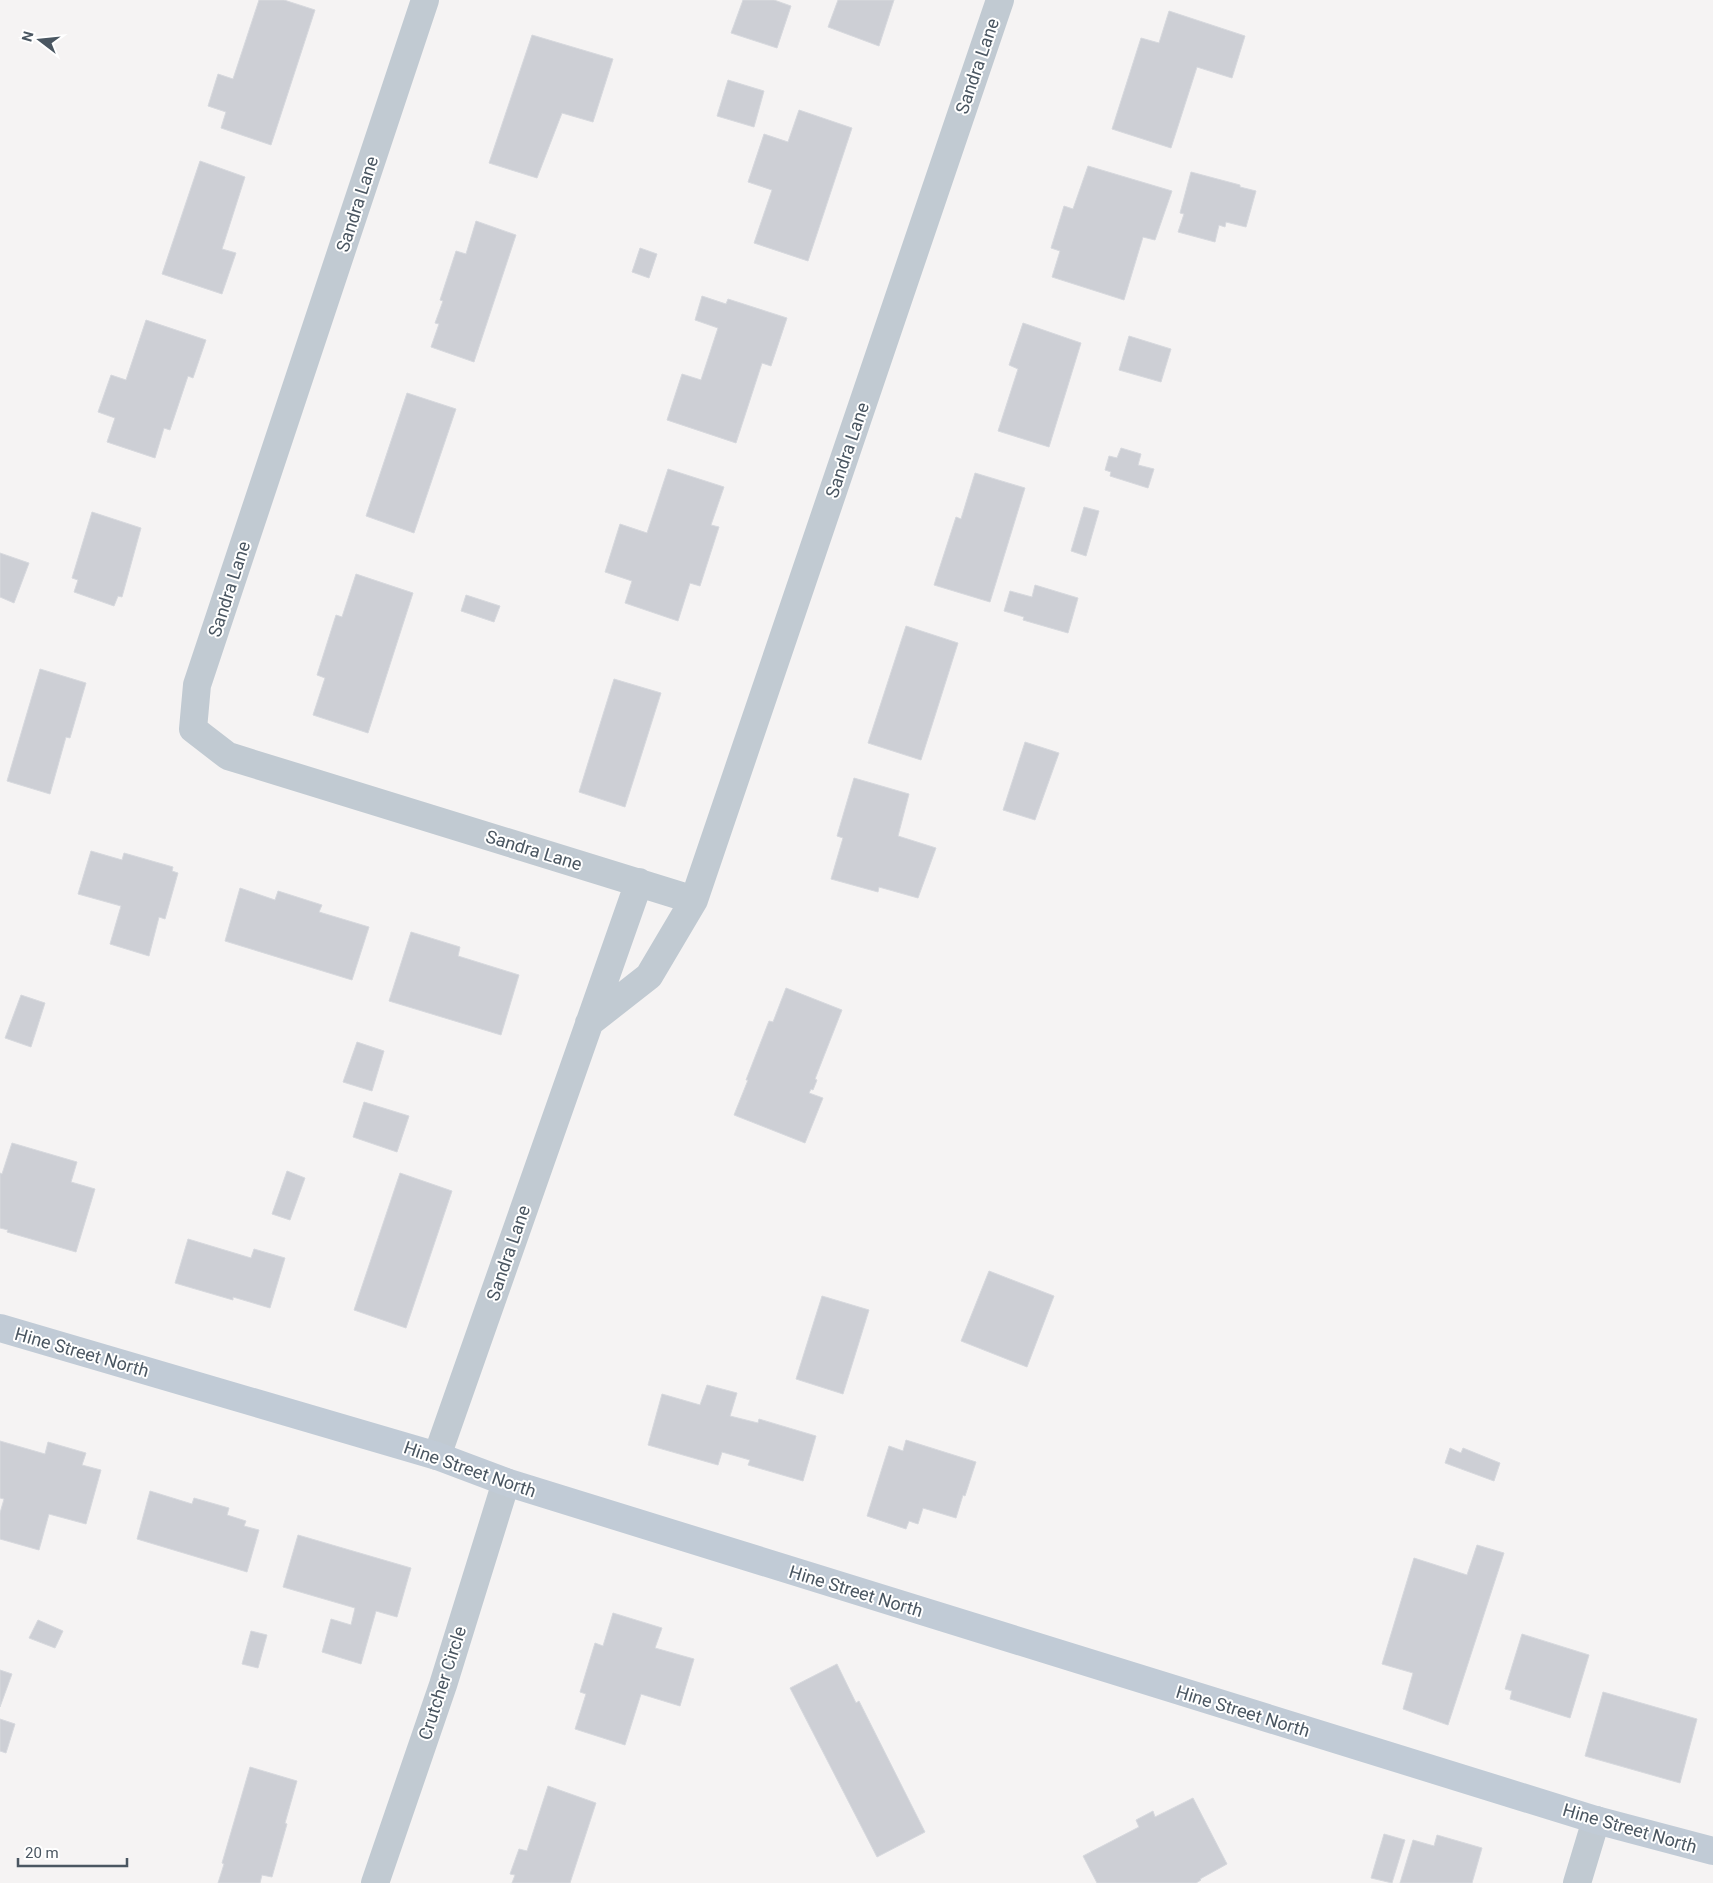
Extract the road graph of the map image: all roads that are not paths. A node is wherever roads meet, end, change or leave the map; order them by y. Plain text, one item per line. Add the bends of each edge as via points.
1 (425, 0) edge
2 (1000, 0) edge
3 (639, 882) junction
4 (694, 900) junction
5 (589, 1022) junction
6 (0, 1328) edge
7 (437, 1456) junction
8 (506, 1482) junction
9 (1596, 1820) junction
10 (1713, 1851) edge
11 (375, 1883) edge
12 (1577, 1883) edge

1 - 3 street, Sandra Lane via 197,685 193,729 228,756
2 - 4 street, Sandra Lane
3 - 4 street, Sandra Lane
3 - 5 street, Sandra Lane
4 - 5 street, Sandra Lane via 649,976
5 - 7 street, Sandra Lane
6 - 7 street, Hine Street North
7 - 8 street, Hine Street North
8 - 9 street, Hine Street North
8 - 11 street, Crutcher Circle via 443,1685
9 - 10 street, Hine Street North
9 - 12 street

